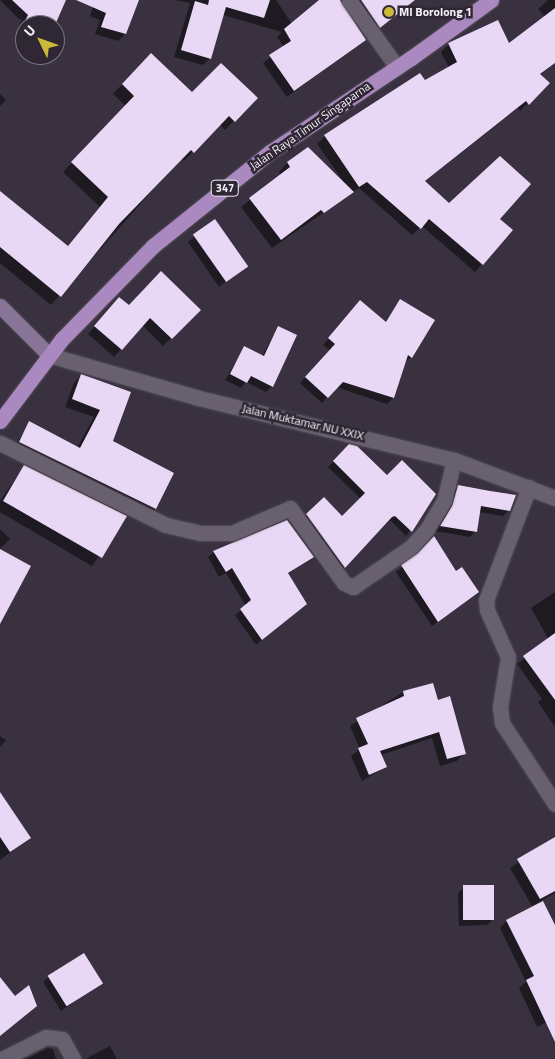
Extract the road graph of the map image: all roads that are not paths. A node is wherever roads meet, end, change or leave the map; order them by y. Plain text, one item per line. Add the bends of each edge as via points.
1 (349, 0) edge
2 (491, 0) edge
3 (396, 67) junction
4 (0, 306) edge
5 (49, 355) junction
6 (0, 421) edge
7 (0, 443) edge
8 (454, 460) junction
9 (529, 487) junction
10 (555, 498) edge
11 (555, 804) edge
12 (2, 1059) edge
13 (73, 1059) edge

1 - 3 street
2 - 3 main road, Jalan Raya Timur Singaparna / 347
3 - 5 main road, Jalan Raya Timur Singaparna / 347 via 270,152 153,246 102,294
4 - 5 main road
5 - 6 main road, Jalan Raya Timur Singaparna / 347
5 - 8 street, Jalan Muktamar NU XXIX via 199,398
7 - 8 street via 166,525 201,533 232,533 290,508 344,584 353,587 411,547 427,529 444,501
8 - 9 street, Jalan Muktamar NU XXIX
9 - 10 street, Jalan Muktamar NU XXIX
9 - 11 street via 486,600 487,610 508,657 500,707 502,723
12 - 13 street via 46,1038 62,1039

